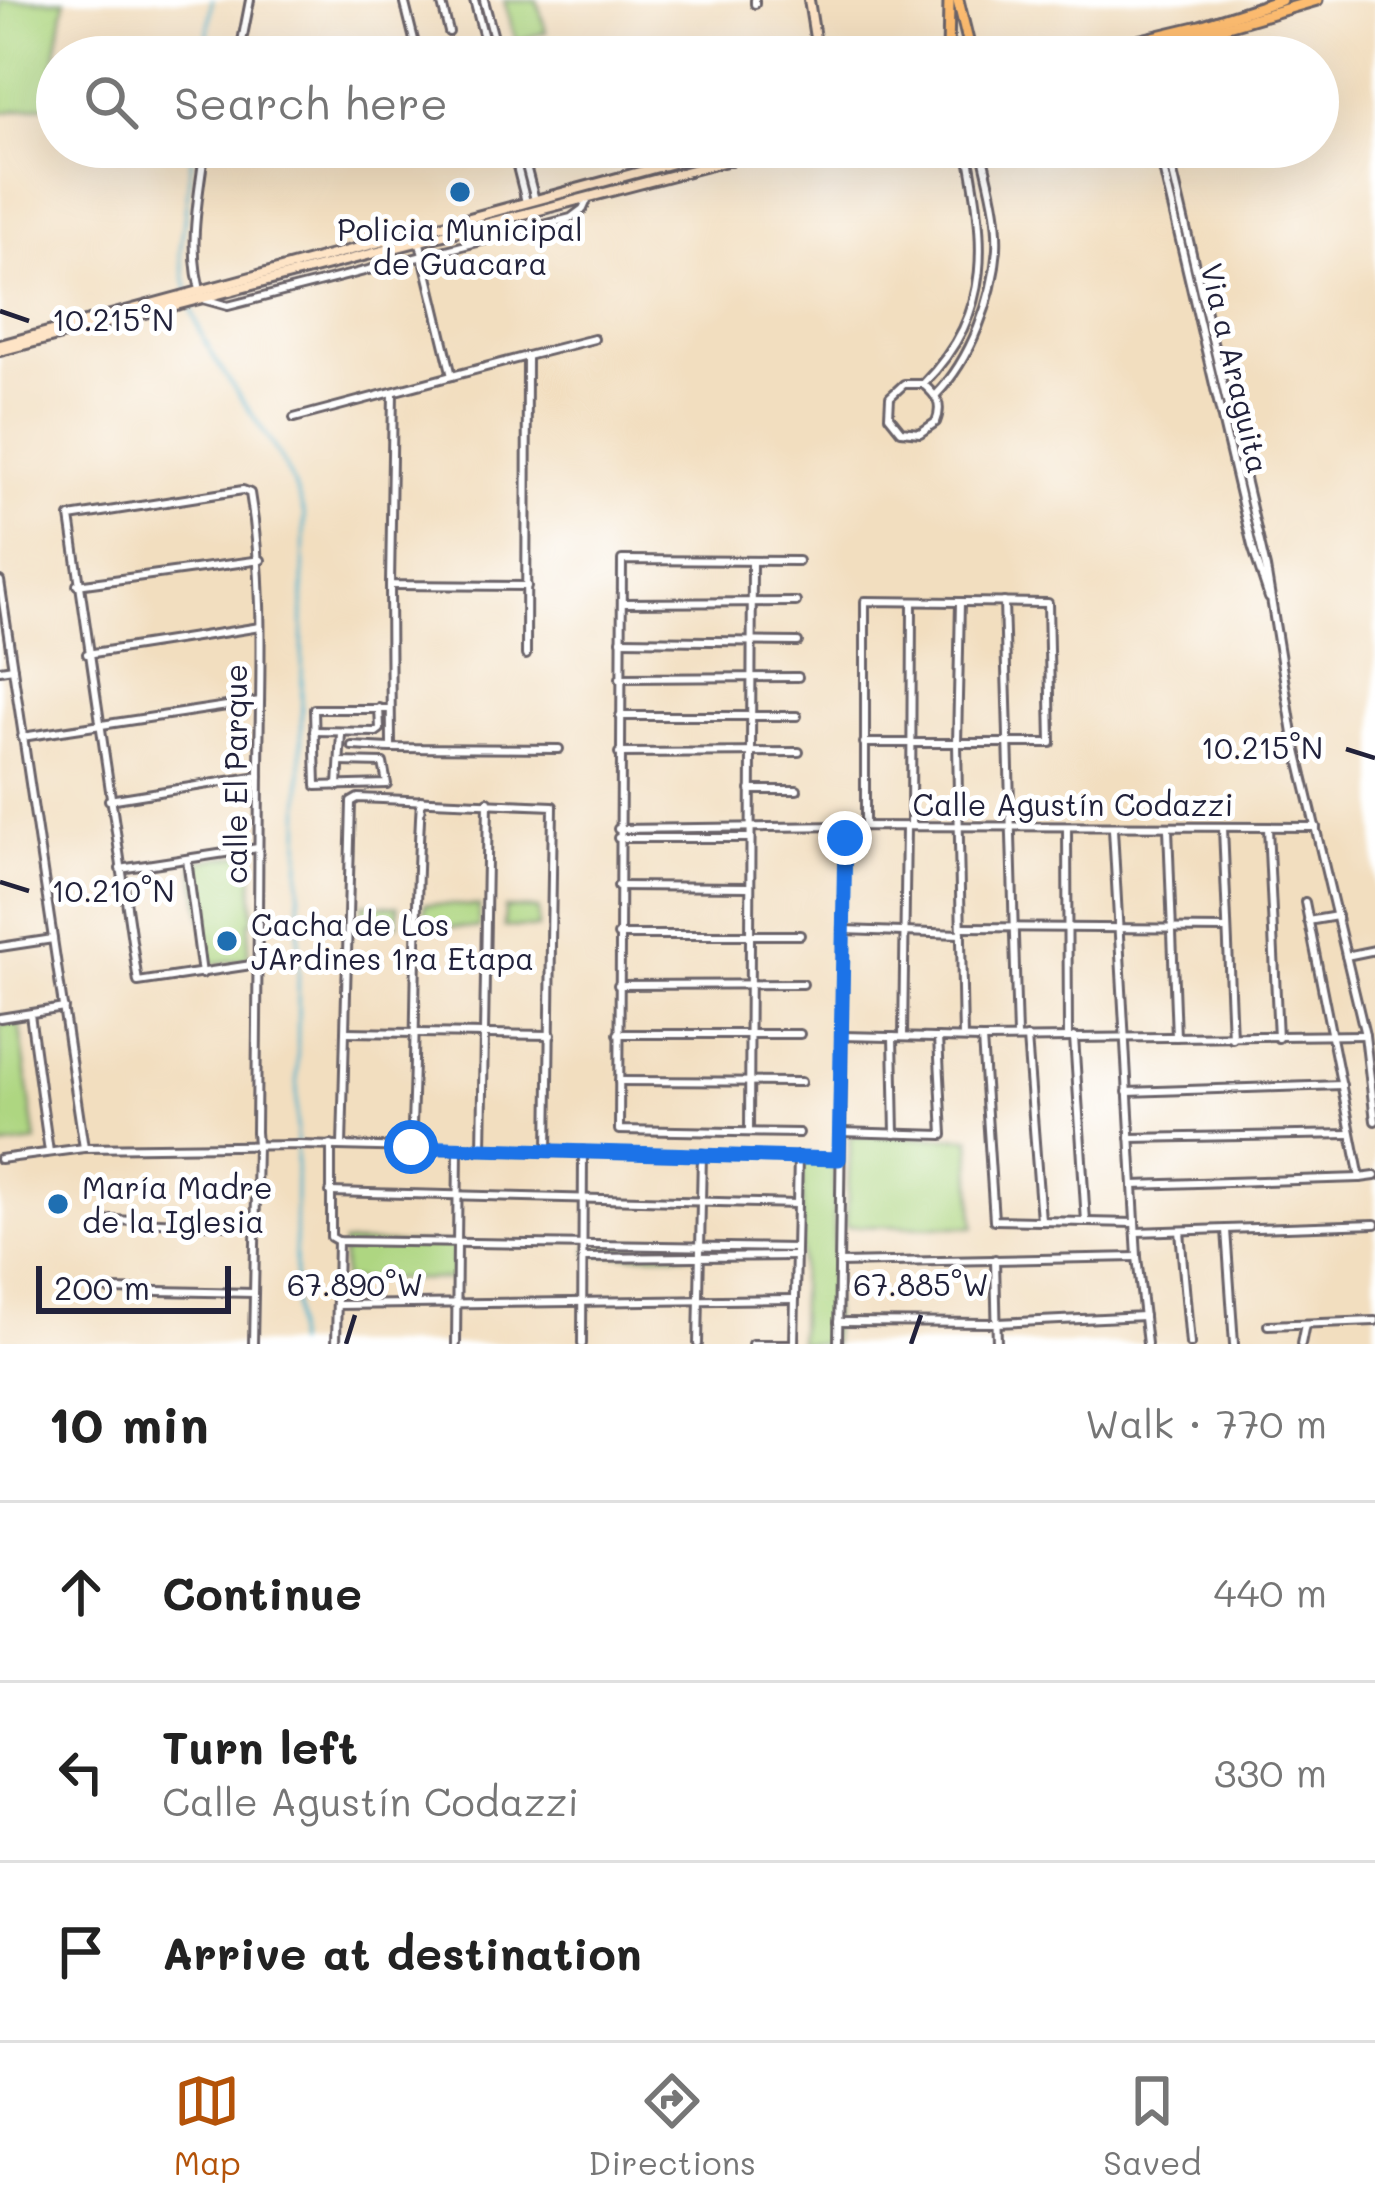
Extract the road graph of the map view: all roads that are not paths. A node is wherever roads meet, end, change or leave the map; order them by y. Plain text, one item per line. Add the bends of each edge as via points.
1 (250, 0) edge
2 (404, 0) edge
3 (441, 0) edge
4 (474, 0) edge
5 (484, 0) edge
6 (809, 0) edge
7 (954, 0) edge
8 (1281, 0) edge
9 (1317, 0) edge
10 (449, 32) dead end
11 (242, 36) edge
12 (413, 36) edge
13 (483, 36) edge
14 (493, 36) edge
15 (815, 36) edge
16 (950, 36) edge
17 (966, 36) edge
18 (1180, 36) edge
19 (1191, 36) edge
20 (204, 168) edge
21 (519, 168) edge
22 (525, 168) edge
23 (661, 168) edge
24 (698, 168) edge
25 (972, 168) edge
26 (986, 168) edge
27 (1167, 168) edge
28 (589, 196) junction
29 (532, 206) junction
30 (418, 237) junction
31 (423, 258) junction
32 (193, 297) junction
33 (594, 339) dead end
34 (0, 350) edge
35 (527, 356) junction
36 (452, 376) junction
37 (923, 384) junction
38 (393, 392) junction
39 (936, 395) junction
40 (293, 418) dead end
41 (261, 560) junction
42 (752, 561) junction
43 (798, 561) dead end
44 (0, 581) edge
45 (77, 585) junction
46 (390, 585) junction
47 (527, 586) junction
48 (752, 602) junction
49 (796, 602) dead end
50 (912, 602) junction
51 (960, 602) junction
52 (1004, 602) junction
53 (622, 603) junction
54 (260, 627) junction
55 (621, 640) junction
56 (751, 641) junction
57 (798, 642) dead end
58 (87, 654) junction
59 (526, 656) dead end
60 (13, 668) junction
61 (0, 670) edge
62 (751, 677) junction
63 (799, 677) dead end
64 (620, 678) junction
65 (260, 701) junction
66 (379, 708) junction
67 (390, 709) junction
68 (620, 716) junction
69 (750, 716) junction
70 (797, 716) dead end
71 (98, 727) junction
72 (314, 731) junction
73 (341, 733) junction
74 (22, 737) junction
75 (864, 743) junction
76 (957, 744) junction
77 (1006, 744) junction
78 (912, 745) junction
79 (352, 746) dead end
80 (391, 748) junction
81 (559, 749) dead end
82 (750, 752) junction
83 (799, 752) dead end
84 (619, 753) junction
85 (340, 762) junction
86 (259, 776) junction
87 (338, 786) junction
88 (750, 790) junction
89 (797, 790) dead end
90 (109, 800) junction
91 (421, 800) junction
92 (488, 801) junction
93 (845, 826) junction
94 (866, 826) junction
95 (961, 826) junction
96 (909, 827) junction
97 (1008, 827) junction
98 (1316, 827) junction
99 (1168, 828) junction
100 (1223, 828) junction
101 (1268, 828) junction
102 (1066, 829) junction
103 (1113, 829) junction
104 (618, 833) junction
105 (749, 833) junction
106 (258, 848) junction
107 (187, 859) junction
108 (120, 868) junction
109 (618, 886) junction
110 (749, 887) junction
111 (1305, 902) dead end
112 (1337, 916) junction
113 (1308, 921) junction
114 (1013, 927) junction
115 (1066, 928) junction
116 (1120, 929) junction
117 (1171, 929) junction
118 (1226, 929) junction
119 (844, 930) junction
120 (961, 930) junction
121 (906, 931) junction
122 (618, 935) junction
123 (749, 935) junction
124 (800, 935) dead end
125 (53, 939) junction
126 (0, 947) edge
127 (1375, 950) edge
128 (1346, 956) junction
129 (258, 964) junction
130 (202, 974) junction
131 (749, 984) junction
132 (802, 984) dead end
133 (618, 985) junction
134 (64, 1008) junction
135 (30, 1014) junction
136 (0, 1018) edge
137 (345, 1032) junction
138 (416, 1033) junction
139 (484, 1034) junction
140 (618, 1034) junction
141 (749, 1034) junction
142 (800, 1034) dead end
143 (551, 1035) junction
144 (1365, 1035) junction
145 (842, 1036) junction
146 (893, 1037) junction
147 (903, 1037) junction
148 (938, 1037) junction
149 (1071, 1037) junction
150 (1123, 1037) junction
151 (1176, 1037) junction
152 (1331, 1037) junction
153 (963, 1038) junction
154 (1017, 1038) junction
155 (1027, 1038) junction
156 (1232, 1038) junction
157 (1278, 1038) junction
158 (982, 1039) junction
159 (619, 1082) junction
160 (749, 1082) junction
161 (801, 1082) dead end
162 (1342, 1085) junction
163 (1127, 1092) junction
164 (1375, 1121) edge
165 (749, 1132) junction
166 (840, 1132) junction
167 (799, 1133) dead end
168 (895, 1134) junction
169 (1351, 1134) junction
170 (1130, 1138) junction
171 (256, 1145) junction
172 (331, 1145) junction
173 (342, 1146) junction
174 (411, 1147) junction
175 (84, 1148) junction
176 (458, 1148) junction
177 (482, 1149) junction
178 (548, 1150) junction
179 (583, 1151) junction
180 (49, 1152) junction
181 (702, 1154) junction
182 (798, 1156) junction
183 (0, 1159) edge
184 (839, 1159) junction
185 (1375, 1176) edge
186 (1360, 1178) junction
187 (1133, 1185) junction
188 (330, 1192) junction
189 (458, 1196) junction
190 (584, 1198) junction
191 (701, 1202) junction
192 (797, 1204) junction
193 (112, 1220) dead end
194 (1041, 1221) junction
195 (1086, 1222) junction
196 (1375, 1224) edge
197 (255, 1226) junction
198 (1135, 1227) junction
199 (1226, 1230) junction
200 (1180, 1231) junction
201 (457, 1240) junction
202 (338, 1241) junction
203 (584, 1243) junction
204 (700, 1246) junction
205 (796, 1252) junction
206 (1137, 1257) junction
207 (584, 1258) junction
208 (700, 1258) junction
209 (995, 1259) junction
210 (839, 1263) junction
211 (110, 1290) dead end
212 (254, 1293) junction
213 (795, 1299) junction
214 (699, 1300) junction
215 (583, 1302) junction
216 (456, 1303) junction
217 (337, 1305) junction
218 (1144, 1316) junction
219 (838, 1322) junction
220 (1375, 1322) edge
221 (997, 1323) junction
222 (1305, 1324) junction
223 (1268, 1325) dead end
224 (254, 1344) edge
225 (336, 1344) edge
226 (456, 1344) edge
227 (582, 1344) edge
228 (698, 1344) edge
229 (752, 1344) edge
230 (794, 1344) edge
231 (838, 1344) edge
232 (997, 1344) edge
233 (1148, 1344) edge
234 (1190, 1344) edge
235 (1234, 1344) edge
236 (1301, 1344) edge

1 - 11 street
2 - 12 street
3 - 10 street
4 - 13 street
5 - 14 street
6 - 15 main road
7 - 16 main road
7 - 17 main road
8 - 18 main road
9 - 19 main road
20 - 32 street
21 - 29 street
22 - 29 street
23 - 29 main road
24 - 28 main road
25 - 37 street via 983,232 980,276 957,339
26 - 39 street via 997,247 990,286 964,356
27 - 98 street, Via a Araguita via 1266,568
28 - 29 main road
28 - 31 street via 571,218
29 - 30 main road
30 - 31 street
30 - 32 main road
31 - 32 street via 233,306
31 - 36 street
32 - 34 main road
33 - 35 street
35 - 36 street
35 - 47 street
36 - 38 street
37 - 39 street
37 - 39 street via 904,384 890,397 894,424 910,434 929,429 939,413
38 - 40 street
38 - 46 street
41 - 45 street
41 - 45 street, calle El Parque via 250,493 243,490 70,518
41 - 54 street, calle El Parque
42 - 43 street
42 - 48 street
42 - 53 street via 622,560
44 - 60 street
45 - 58 street
46 - 47 street
46 - 67 street
47 - 59 street
48 - 49 street
48 - 53 street
48 - 56 street
50 - 51 street
50 - 75 street via 865,601
50 - 78 street
51 - 52 street
51 - 76 street
52 - 77 street
52 - 77 street via 1048,603 1052,743
53 - 55 street
54 - 58 street
54 - 65 street, calle El Parque
55 - 56 street
55 - 64 street
56 - 57 street
56 - 62 street
58 - 71 street
60 - 61 street
60 - 74 street
62 - 63 street
62 - 64 street
62 - 69 street
64 - 68 street
65 - 71 street
65 - 86 street, calle El Parque
66 - 67 street
66 - 72 street via 316,708
66 - 73 street via 379,731
67 - 80 street
68 - 69 street
68 - 84 street
69 - 70 street
69 - 82 street
71 - 74 street
71 - 90 street
72 - 73 street
72 - 87 street via 315,785
73 - 85 street
74 - 125 street
75 - 78 street
75 - 94 street
76 - 77 street
76 - 78 street
76 - 95 street
77 - 97 street
78 - 96 street
79 - 80 street
80 - 81 street
82 - 83 street
82 - 84 street
82 - 88 street
84 - 104 street
85 - 87 street
85 - 87 street via 383,763 387,782
86 - 90 street
86 - 106 street, calle El Parque
88 - 89 street
88 - 105 street
90 - 108 street
91 - 92 street
91 - 137 street via 351,802
91 - 138 street
92 - 139 street
92 - 143 street via 555,810
93 - 94 street, Calle Agustín Codazzi
93 - 105 street, Calle Agustín Codazzi
93 - 119 street
94 - 96 street, Calle Agustín Codazzi
95 - 96 street, Calle Agustín Codazzi
95 - 97 street, Calle Agustín Codazzi
95 - 120 street
96 - 121 street
97 - 102 street, Calle Agustín Codazzi
97 - 114 street
98 - 101 street, Calle Agustín Codazzi
98 - 112 street, Via a Araguita
99 - 100 street, Calle Agustín Codazzi
99 - 103 street, Calle Agustín Codazzi
99 - 117 street
100 - 101 street, Calle Agustín Codazzi
100 - 118 street
101 - 157 street
102 - 103 street, Calle Agustín Codazzi
102 - 115 street
103 - 116 street
104 - 105 street, Calle Agustín Codazzi
104 - 109 street
105 - 110 street
106 - 107 street
106 - 129 street, calle El Parque
107 - 108 street
107 - 130 street
108 - 130 street via 138,982
109 - 110 street
109 - 122 street
110 - 123 street
111 - 113 street
112 - 113 street
112 - 128 street, Via a Araguita
113 - 152 street
114 - 115 street
114 - 120 street
114 - 154 street
115 - 116 street
115 - 149 street
116 - 117 street
116 - 150 street
117 - 118 street
117 - 151 street
118 - 156 street
119 - 121 street
119 - 145 street
120 - 121 street
120 - 153 street
121 - 147 street
122 - 123 street
122 - 133 street
123 - 124 street
123 - 131 street
125 - 126 street
125 - 134 street
127 - 128 street
128 - 144 street, Via a Araguita
129 - 130 street
129 - 171 street, calle El Parque
131 - 132 street
131 - 133 street
131 - 141 street
133 - 140 street
134 - 135 street
134 - 175 street
135 - 136 street
135 - 180 street
137 - 138 street
137 - 173 street
138 - 139 street
138 - 174 street
139 - 143 street
139 - 177 street
140 - 141 street
140 - 159 street
141 - 142 street
141 - 160 street
143 - 178 street
144 - 152 street
144 - 164 street, Via a Araguita
145 - 146 street
145 - 166 street
146 - 147 street
146 - 168 street
147 - 148 street
148 - 153 street
148 - 168 street via 943,1135
149 - 150 street
149 - 155 street
149 - 195 street
150 - 151 street
150 - 163 street
151 - 156 street
152 - 157 street
152 - 162 street
153 - 158 street
154 - 155 street
154 - 158 street
155 - 194 street
156 - 157 street
158 - 194 street via 994,1220
159 - 160 street
159 - 165 street via 619,1130
160 - 161 street
160 - 165 street
162 - 163 street
162 - 169 street
163 - 170 street
165 - 167 street
166 - 168 street
166 - 184 street
169 - 170 street
169 - 186 street
170 - 187 street
171 - 172 street
171 - 175 street
171 - 197 street, calle El Parque
172 - 173 street
172 - 188 street
173 - 174 street
174 - 176 street
175 - 180 street
176 - 177 street
176 - 189 street
177 - 178 street
178 - 179 street
179 - 181 street
179 - 190 street
180 - 183 street
181 - 182 street
181 - 191 street
182 - 184 street
182 - 192 street
184 - 210 street
185 - 186 street
186 - 187 street
187 - 198 street
188 - 189 street
188 - 202 street via 331,1237
189 - 190 street
189 - 201 street
190 - 191 street
190 - 203 street
191 - 192 street
191 - 204 street
192 - 205 street
193 - 197 street
194 - 195 street
195 - 198 street
196 - 199 street
197 - 212 street, calle El Parque
198 - 200 street
198 - 206 street
199 - 200 street
199 - 235 street
200 - 234 street
201 - 202 street
201 - 203 street
201 - 216 street
202 - 217 street
203 - 204 street
203 - 207 street
204 - 205 street
204 - 208 street
205 - 208 street
205 - 213 street
206 - 209 street
206 - 218 street
207 - 208 street
207 - 215 street
208 - 214 street
209 - 210 street
209 - 221 street
210 - 219 street
211 - 212 street
212 - 224 street, calle El Parque
213 - 214 street
213 - 230 street
214 - 215 street
214 - 228 street
215 - 216 street
215 - 227 street
216 - 217 street
216 - 226 street
217 - 225 street
218 - 221 street
218 - 233 street
219 - 221 street
219 - 231 street
220 - 222 street
221 - 232 street
222 - 223 street
222 - 236 street
229 - 230 street

